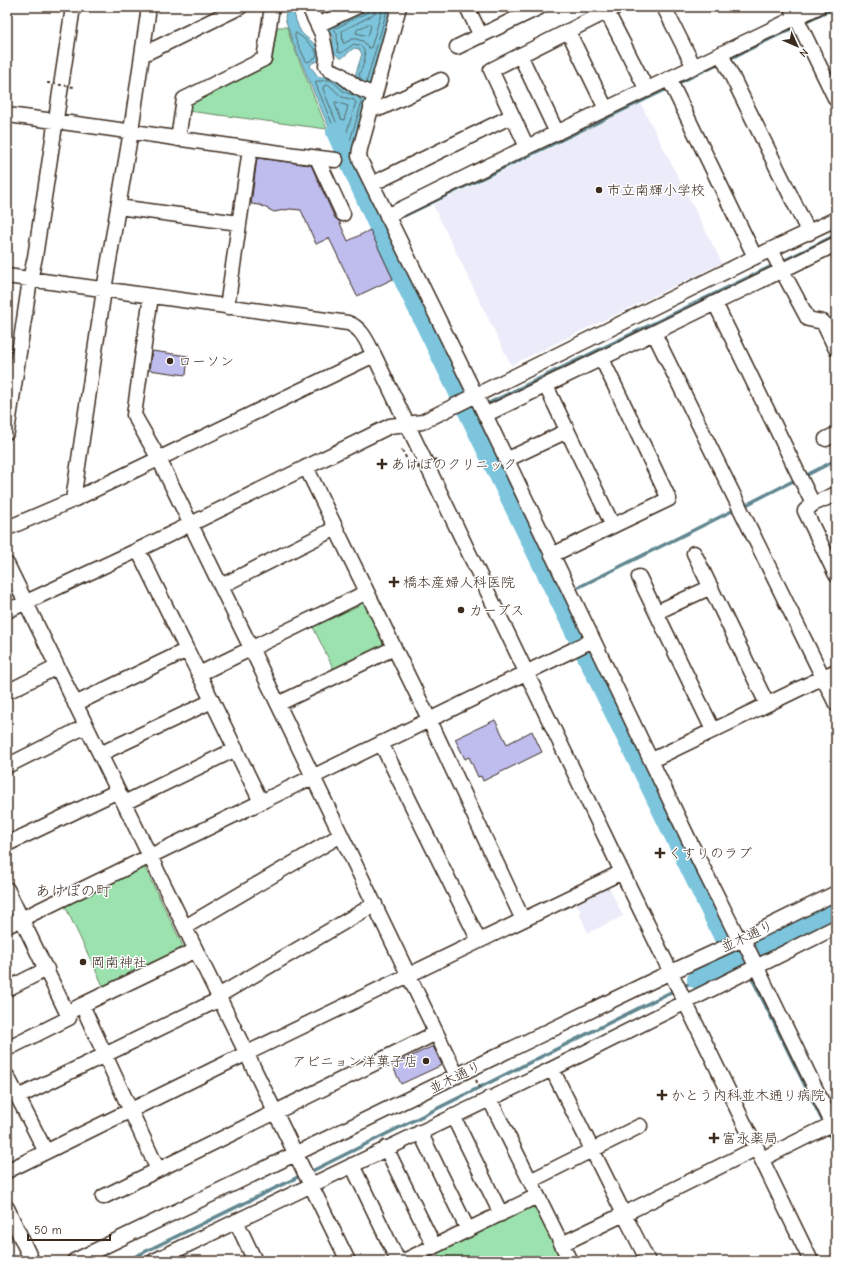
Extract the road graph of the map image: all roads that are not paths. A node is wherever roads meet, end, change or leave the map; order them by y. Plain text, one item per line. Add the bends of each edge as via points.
1 (73, 7) edge
2 (149, 7) edge
3 (240, 7) edge
4 (272, 7) edge
5 (309, 7) edge
6 (356, 7) edge
7 (399, 7) edge
8 (467, 7) edge
9 (540, 7) edge
10 (664, 7) edge
11 (818, 7) edge
12 (612, 9) edge
13 (797, 18) edge
14 (318, 25) junction
15 (568, 31) junction
16 (481, 36) junction
17 (457, 47) dead end
18 (142, 55) junction
19 (520, 55) junction
20 (724, 58) junction
21 (694, 67) junction
22 (441, 80) dead end
23 (671, 84) junction
24 (647, 90) junction
25 (367, 95) junction
26 (836, 100) edge
27 (606, 109) junction
28 (7, 115) edge
29 (512, 116) junction
30 (56, 121) junction
31 (131, 131) junction
32 (557, 133) junction
33 (178, 139) junction
34 (527, 147) junction
35 (250, 149) junction
36 (317, 158) junction
37 (336, 160) dead end
38 (372, 184) junction
39 (118, 207) junction
40 (343, 214) dead end
41 (387, 216) junction
42 (836, 220) edge
43 (239, 223) junction
44 (809, 233) junction
45 (836, 244) edge
46 (755, 257) junction
47 (777, 262) junction
48 (7, 276) edge
49 (30, 280) junction
50 (104, 290) junction
51 (151, 296) junction
52 (715, 303) junction
53 (227, 307) junction
54 (654, 333) junction
55 (836, 349) edge
56 (374, 355) junction
57 (602, 359) junction
58 (546, 386) junction
59 (468, 400) junction
60 (485, 415) junction
61 (406, 424) junction
62 (567, 431) junction
63 (7, 432) edge
64 (158, 459) junction
65 (506, 460) junction
66 (306, 466) junction
67 (836, 494) edge
68 (74, 500) junction
69 (813, 504) junction
70 (189, 524) junction
71 (613, 526) junction
72 (7, 527) edge
73 (336, 528) junction
74 (138, 550) junction
75 (694, 553) dead end
76 (552, 555) junction
77 (832, 556) edge
78 (7, 564) edge
79 (836, 575) edge
80 (640, 577) dead end
81 (221, 586) junction
82 (711, 587) junction
83 (367, 592) junction
84 (26, 602) junction
85 (7, 611) edge
86 (657, 612) junction
87 (586, 644) junction
88 (251, 648) junction
89 (394, 648) junction
90 (187, 650) junction
91 (58, 667) junction
92 (836, 671) edge
93 (527, 673) junction
94 (199, 674) junction
95 (825, 682) junction
96 (7, 692) edge
97 (212, 701) junction
98 (75, 704) junction
99 (278, 704) junction
100 (768, 704) junction
101 (836, 704) edge
102 (429, 720) junction
103 (86, 726) junction
104 (713, 730) junction
105 (381, 743) junction
106 (236, 749) junction
107 (100, 754) junction
108 (652, 760) junction
109 (7, 766) edge
110 (313, 777) junction
111 (121, 797) junction
112 (261, 802) junction
113 (341, 835) junction
114 (7, 844) edge
115 (150, 856) junction
116 (622, 872) junction
117 (7, 889) edge
118 (836, 893) edge
119 (375, 904) junction
120 (22, 918) junction
121 (523, 920) junction
122 (7, 926) edge
123 (185, 927) junction
124 (836, 927) edge
125 (479, 941) junction
126 (743, 942) junction
127 (196, 950) junction
128 (751, 967) junction
129 (47, 969) junction
130 (409, 975) junction
131 (673, 977) junction
132 (7, 989) edge
133 (219, 997) junction
134 (684, 999) junction
135 (82, 1005) junction
136 (67, 1013) junction
137 (436, 1033) junction
138 (7, 1049) edge
139 (247, 1053) junction
140 (104, 1056) junction
141 (552, 1069) junction
142 (7, 1076) edge
143 (457, 1076) junction
144 (485, 1096) junction
145 (18, 1097) junction
146 (129, 1110) junction
147 (275, 1112) junction
148 (453, 1116) junction
149 (831, 1124) edge
150 (640, 1126) dead end
151 (420, 1132) junction
152 (386, 1148) junction
153 (592, 1150) junction
154 (46, 1152) junction
155 (759, 1154) junction
156 (352, 1165) junction
157 (158, 1170) junction
158 (7, 1171) edge
159 (304, 1171) junction
160 (530, 1181) junction
161 (537, 1196) junction
162 (103, 1197) dead end
163 (7, 1208) edge
164 (501, 1214) junction
165 (624, 1214) junction
166 (236, 1221) junction
167 (468, 1230) junction
168 (562, 1244) junction
169 (434, 1246) junction
170 (170, 1257) edge
171 (32, 1261) edge
172 (74, 1261) edge
173 (154, 1261) edge
174 (255, 1261) edge
175 (348, 1261) edge
176 (398, 1261) edge
177 (404, 1261) edge
178 (570, 1261) edge
179 (648, 1261) edge
180 (811, 1261) edge

1 - 30 street
2 - 18 street
3 - 18 street
4 - 33 street via 264,59 184,99
5 - 14 street
6 - 14 street
7 - 25 street
8 - 16 street
9 - 16 street
10 - 21 street
11 - 13 street
12 - 15 street
12 - 24 street
13 - 20 street
13 - 26 street
14 - 25 street via 326,53 326,66
15 - 19 street
15 - 27 street
16 - 17 street
18 - 31 street
19 - 29 street via 491,70
19 - 32 street
20 - 21 street
20 - 44 street
21 - 23 street
22 - 25 street via 381,108
23 - 24 street
23 - 46 street
24 - 27 street
25 - 38 street via 359,156
27 - 32 street
28 - 30 street
29 - 34 street
29 - 38 street
30 - 31 street
30 - 49 street
31 - 33 street
31 - 39 street
32 - 34 street
33 - 35 street
34 - 41 street
35 - 36 street
35 - 43 street
36 - 37 street
36 - 40 street
38 - 41 street
39 - 43 street
39 - 50 street
41 - 59 street
42 - 44 street
43 - 53 street
44 - 47 street
45 - 47 street
46 - 47 street
46 - 59 street
47 - 52 street
47 - 55 street via 808,319 823,322
48 - 49 street
49 - 50 street
49 - 63 street
50 - 51 street
50 - 68 street
51 - 53 street
51 - 64 street via 134,415
52 - 54 street
52 - 69 street
53 - 56 street via 348,323 359,329
54 - 57 street
54 - 95 street
56 - 61 street
56 - 64 street
57 - 58 street
57 - 71 street via 669,499
58 - 60 street
58 - 62 street
59 - 60 street
59 - 61 street via 422,422
60 - 65 street
61 - 66 street via 390,426
61 - 93 street
62 - 65 street
62 - 71 street
64 - 68 street
64 - 70 street
65 - 76 street
66 - 70 street
66 - 73 street
67 - 69 street
68 - 72 street
69 - 77 street via 805,511
70 - 74 street
70 - 81 street
71 - 76 street
73 - 81 street
73 - 83 street
74 - 84 street
74 - 90 street
75 - 82 street
76 - 87 street
77 - 79 street
78 - 84 street
80 - 86 street
81 - 88 street
82 - 86 street
82 - 100 street
83 - 88 street
83 - 89 street
84 - 85 street
84 - 91 street
86 - 104 street
87 - 93 street
87 - 108 street
88 - 94 street
88 - 99 street
89 - 99 street
89 - 102 street
90 - 94 street
90 - 98 street
91 - 96 street
91 - 98 street
92 - 95 street
93 - 102 street
93 - 116 street
94 - 97 street
95 - 100 street
95 - 101 street
97 - 106 street
97 - 107 street
98 - 103 street
99 - 110 street
100 - 104 street
102 - 105 street
102 - 121 street
103 - 107 street
103 - 109 street
104 - 108 street
105 - 110 street
105 - 125 street
106 - 111 street
106 - 112 street
107 - 111 street
108 - 126 street via 690,842
110 - 112 street
110 - 113 street
111 - 114 street
111 - 115 street
112 - 115 street
113 - 119 street
113 - 123 street
115 - 120 street
115 - 123 street
116 - 121 street
116 - 131 street
117 - 120 street
118 - 126 street, 並木通り
119 - 130 street
119 - 133 street
120 - 122 street
120 - 129 street
121 - 125 street
123 - 127 street
124 - 128 street
125 - 130 street
126 - 128 street
126 - 131 street, 並木通り
127 - 133 street
127 - 135 street
128 - 134 street
128 - 149 street
129 - 132 street
129 - 136 street
130 - 137 street
130 - 139 street
131 - 134 street
131 - 143 street, 並木通り
133 - 139 street
133 - 140 street
134 - 141 street
134 - 155 street
135 - 136 street
135 - 140 street
136 - 138 street via 69,1018
137 - 143 street
137 - 147 street
139 - 146 street
139 - 147 street
140 - 145 street
140 - 146 street
141 - 144 street
141 - 153 street
142 - 145 street
143 - 159 street, 並木通り
144 - 148 street
144 - 160 street
145 - 154 street
146 - 154 street
146 - 157 street
147 - 157 street
147 - 159 street
148 - 151 street
148 - 164 street
149 - 155 street
150 - 153 street
151 - 152 street
151 - 167 street
152 - 156 street
152 - 169 street
153 - 160 street
153 - 165 street
154 - 158 street
155 - 165 street
155 - 180 street
156 - 159 street
156 - 176 street
157 - 162 street
159 - 166 street
159 - 172 street, 並木通り
159 - 175 street
160 - 161 street
161 - 164 street
161 - 168 street
163 - 171 street
164 - 167 street
165 - 168 street
165 - 179 street
166 - 170 street
166 - 174 street
167 - 169 street
168 - 178 street
169 - 177 street
170 - 173 street

